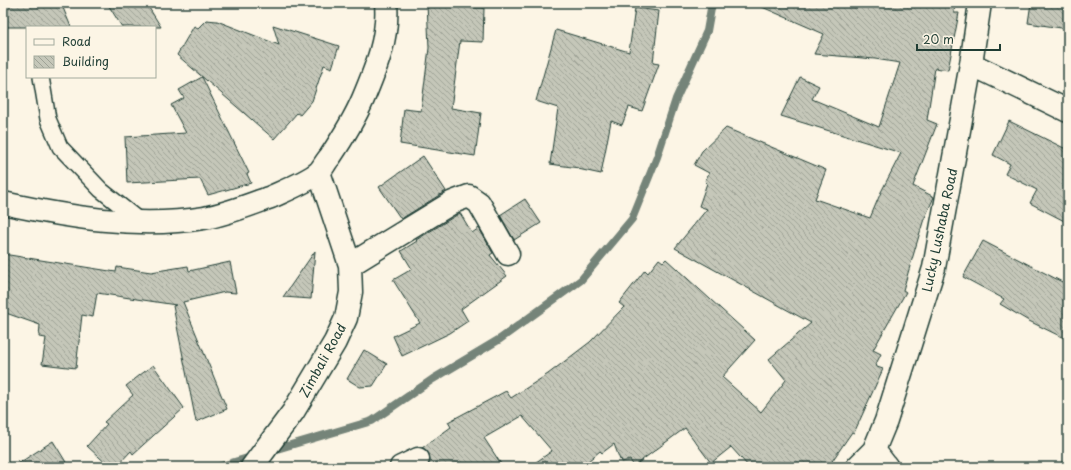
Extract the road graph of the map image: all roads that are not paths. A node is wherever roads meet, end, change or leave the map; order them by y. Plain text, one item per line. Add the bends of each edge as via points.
1 (386, 3) edge
2 (980, 3) edge
3 (971, 64) junction
4 (41, 78) edge
5 (1068, 110) edge
6 (319, 172) junction
7 (3, 203) edge
8 (141, 222) junction
9 (508, 254) dead end
10 (350, 265) junction
11 (874, 450) junction
12 (252, 467) edge
13 (857, 467) edge
14 (887, 467) edge

1 - 6 street via 385,35 377,64 343,138
2 - 3 street, Lucky Lushaba Road
3 - 5 street
3 - 11 street, Lucky Lushaba Road via 934,268 886,421
4 - 8 lane via 48,119 60,147 101,190
6 - 8 street via 287,190 244,208 205,218
6 - 10 street, Zimbali Road
7 - 8 street via 49,213 117,222
9 - 10 street via 479,203 469,196 453,202
10 - 12 street, Zimbali Road via 351,292 346,318 335,342 293,412
11 - 13 street, Lucky Lushaba Road
11 - 14 street

